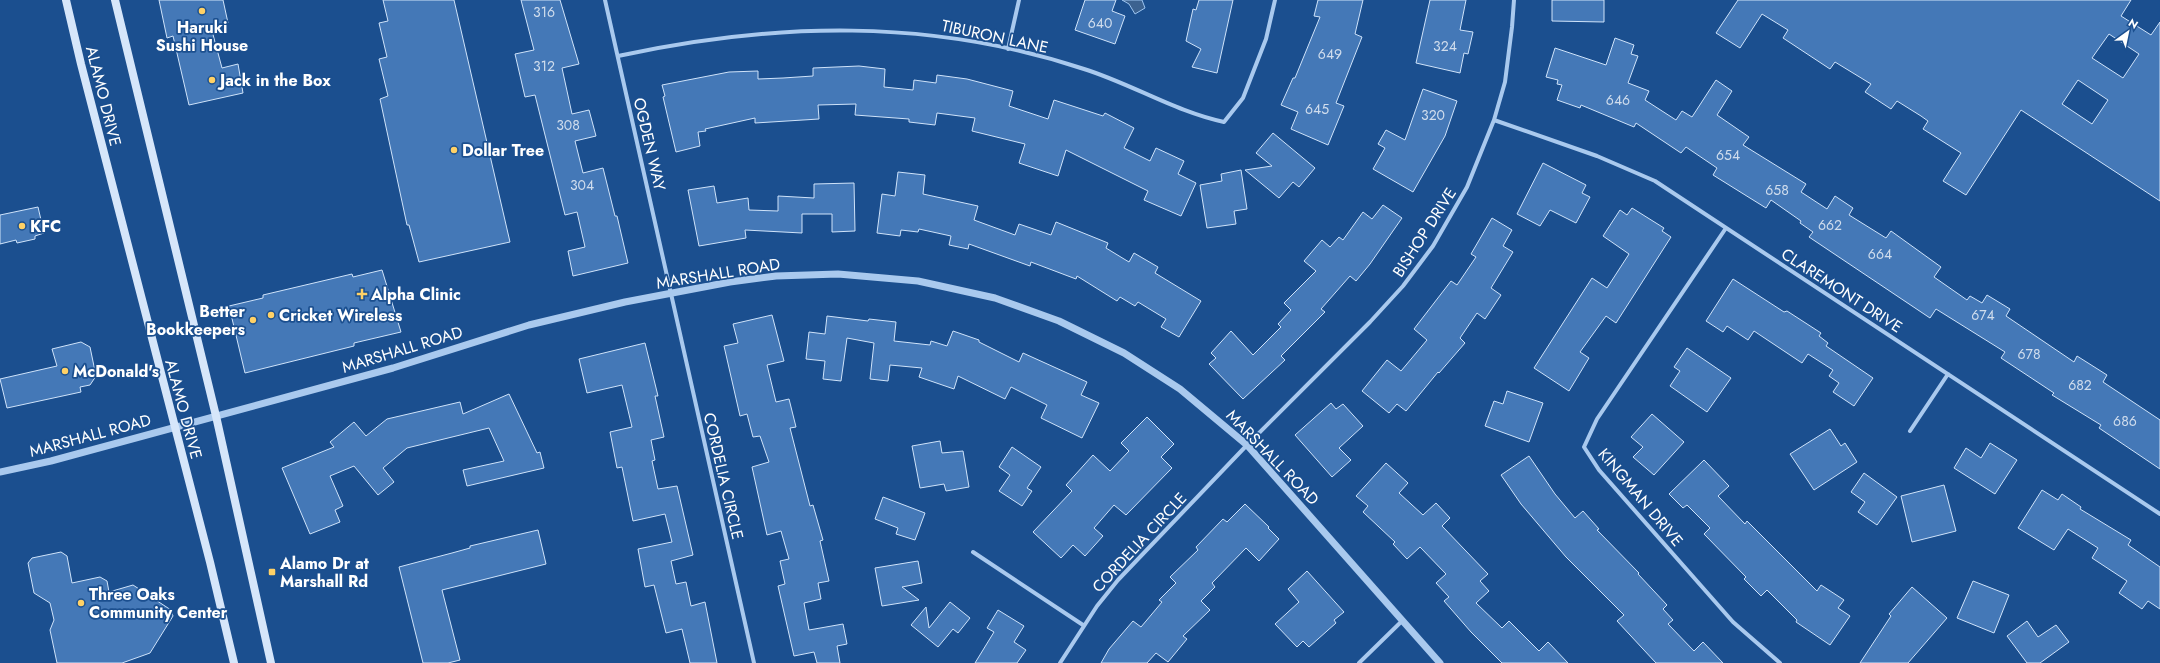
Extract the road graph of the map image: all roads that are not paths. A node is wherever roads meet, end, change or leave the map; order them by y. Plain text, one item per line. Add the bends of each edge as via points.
1 (66, 0) edge
2 (115, 0) edge
3 (605, 0) edge
4 (1019, 0) edge
5 (1275, 0) edge
6 (1514, 0) edge
7 (1008, 49) junction
8 (618, 56) junction
9 (1494, 120) junction
10 (1726, 228) junction
11 (672, 294) junction
12 (1948, 374) junction
13 (216, 416) junction
14 (175, 427) junction
15 (1910, 431) dead end
16 (1247, 445) junction
17 (0, 472) edge
18 (2160, 514) edge
19 (973, 552) dead end
20 (1403, 620) junction
21 (1084, 625) junction
22 (234, 663) edge
23 (271, 663) edge
24 (754, 663) edge
25 (1060, 663) edge
26 (1359, 663) edge
27 (1440, 663) edge
28 (1780, 663) edge

1 - 14 main road, ALAMO DRIVE
2 - 13 main road, ALAMO DRIVE
3 - 8 street, OGDEN WAY
4 - 7 street
5 - 7 street, TIBURON LANE via 1266,39 1243,98 1224,122 1199,116 1084,69
6 - 9 street, BISHOP DRIVE via 1505,82
7 - 8 street, TIBURON LANE via 919,33 832,30 718,37
8 - 11 street, OGDEN WAY
9 - 10 street, CLAREMONT DRIVE via 1627,167 1655,181
9 - 16 street, BISHOP DRIVE via 1467,187 1433,246 1403,286
10 - 12 street, CLAREMONT DRIVE
10 - 28 street, KINGMAN DRIVE via 1597,419 1584,447 1598,470 1733,622
11 - 13 street, MARSHALL ROAD via 625,302 529,325 393,368
11 - 16 street, MARSHALL ROAD via 730,282 817,274 918,281 966,290 1059,321 1124,353 1180,389
11 - 24 street, CORDELIA CIRCLE
12 - 15 street
12 - 18 street, CLAREMONT DRIVE
13 - 14 street, MARSHALL ROAD
13 - 23 main road, ALAMO DRIVE
14 - 17 street, MARSHALL ROAD via 51,461
14 - 22 main road, ALAMO DRIVE
16 - 20 street, MARSHALL ROAD
16 - 21 street, CORDELIA CIRCLE via 1118,580
19 - 21 street
20 - 26 street
20 - 27 street, MARSHALL ROAD
21 - 25 street, CORDELIA CIRCLE

